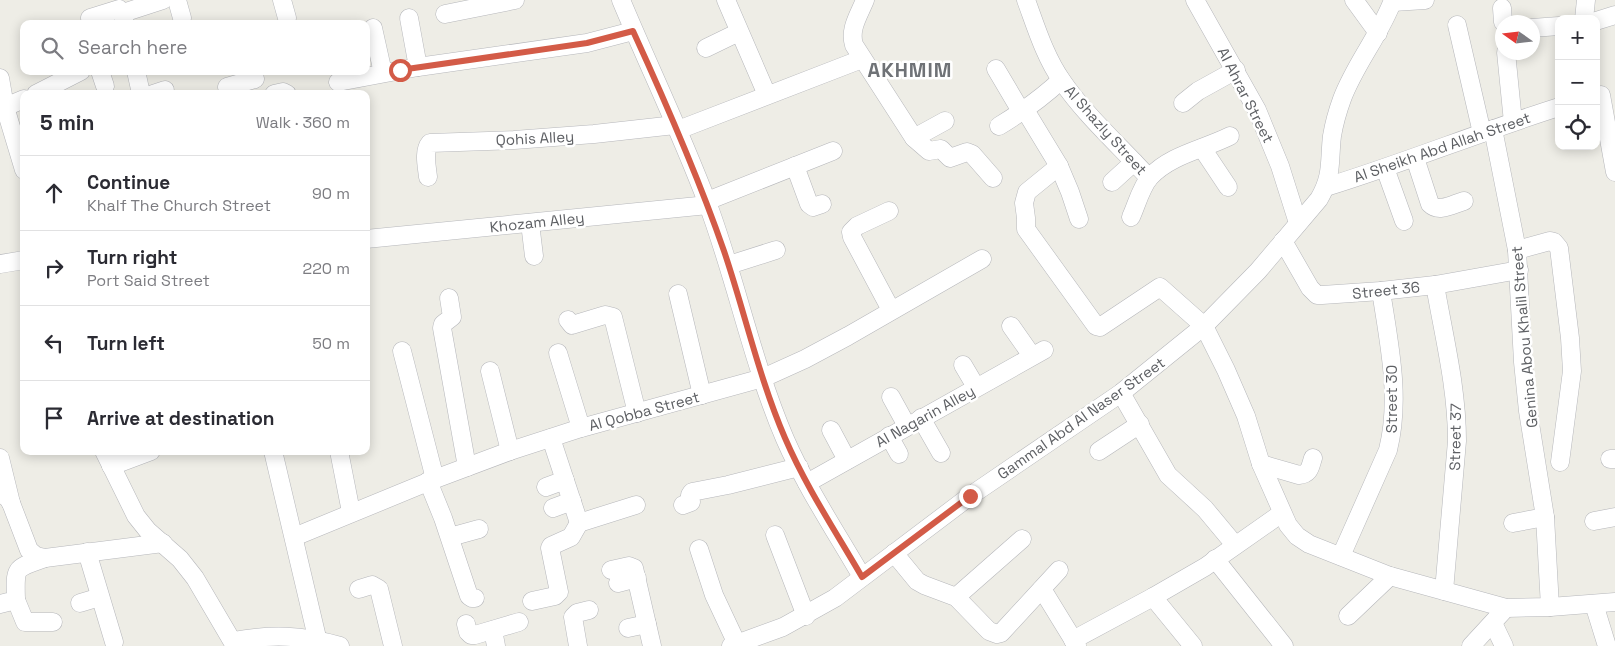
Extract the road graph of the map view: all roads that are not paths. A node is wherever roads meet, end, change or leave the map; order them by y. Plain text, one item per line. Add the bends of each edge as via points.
1 (163, 0) edge
2 (176, 0) edge
3 (282, 0) edge
4 (515, 0) edge
5 (621, 0) edge
6 (865, 0) edge
7 (1026, 0) edge
8 (1195, 0) edge
9 (1354, 0) edge
10 (1425, 0) edge
11 (1586, 0) edge
12 (732, 1) edge
13 (1393, 1) edge
14 (445, 14) dead end
15 (1584, 15) edge
16 (1615, 15) edge
17 (90, 18) dead end
18 (124, 18) edge
19 (182, 18) dead end
20 (287, 18) dead end
21 (409, 18) dead end
22 (1600, 20) edge
23 (1457, 25) dead end
24 (1555, 26) edge
25 (1540, 27) edge
26 (373, 28) dead end
27 (633, 31) junction
28 (739, 32) junction
29 (1378, 33) junction
30 (706, 48) dead end
31 (862, 59) junction
32 (1507, 60) edge
33 (418, 67) junction
34 (996, 69) dead end
35 (1236, 70) junction
36 (383, 74) junction
37 (73, 75) edge
38 (137, 75) edge
39 (349, 77) edge
40 (0, 78) edge
41 (1060, 80) junction
42 (256, 81) edge
43 (227, 87) dead end
44 (44, 90) edge
45 (141, 90) edge
46 (1604, 94) edge
47 (767, 95) junction
48 (20, 101) edge
49 (1183, 103) dead end
50 (6, 108) junction
51 (1555, 109) edge
52 (1023, 112) junction
53 (946, 121) dead end
54 (1513, 122) junction
55 (1000, 126) dead end
56 (676, 127) junction
57 (1488, 131) junction
58 (1230, 136) dead end
59 (914, 138) junction
60 (9, 147) edge
61 (1202, 148) junction
62 (833, 151) dead end
63 (1415, 158) junction
64 (20, 162) edge
65 (1134, 162) junction
66 (795, 166) junction
67 (1059, 166) junction
68 (1385, 168) junction
69 (1615, 172) edge
70 (428, 177) dead end
71 (992, 178) dead end
72 (1149, 178) junction
73 (1112, 182) dead end
74 (1228, 187) dead end
75 (1326, 187) junction
76 (1464, 201) dead end
77 (708, 203) junction
78 (822, 204) dead end
79 (889, 211) dead end
80 (1131, 216) dead end
81 (1079, 219) dead end
82 (1404, 221) dead end
83 (530, 223) junction
84 (1298, 223) junction
85 (370, 239) edge
86 (1284, 241) junction
87 (776, 250) dead end
88 (1517, 250) junction
89 (534, 256) dead end
90 (982, 259) dead end
91 (20, 261) edge
92 (0, 264) edge
93 (729, 265) junction
94 (1519, 270) junction
95 (1435, 285) junction
96 (1380, 291) junction
97 (678, 294) dead end
98 (449, 298) dead end
99 (891, 310) junction
100 (568, 320) dead end
101 (1011, 326) dead end
102 (1204, 326) junction
103 (402, 351) dead end
104 (558, 353) dead end
105 (964, 365) dead end
106 (490, 371) dead end
107 (763, 378) junction
108 (976, 388) junction
109 (1121, 393) junction
110 (702, 395) junction
111 (891, 397) dead end
112 (637, 413) junction
113 (914, 422) junction
114 (1140, 424) junction
115 (581, 428) junction
116 (831, 430) dead end
117 (889, 436) junction
118 (551, 438) junction
119 (1099, 451) dead end
120 (510, 452) junction
121 (941, 453) dead end
122 (899, 454) dead end
123 (130, 455) edge
124 (274, 455) edge
125 (339, 455) edge
126 (0, 458) edge
127 (1314, 458) dead end
128 (108, 459) edge
129 (847, 460) junction
130 (1560, 462) dead end
131 (1261, 464) junction
132 (467, 467) junction
133 (798, 468) junction
134 (432, 480) junction
135 (565, 480) junction
136 (807, 483) junction
137 (546, 487) dead end
138 (6, 498) edge
139 (572, 502) junction
140 (636, 504) dead end
141 (683, 505) dead end
142 (553, 508) dead end
143 (351, 512) junction
144 (1282, 514) junction
145 (1545, 517) junction
146 (1615, 517) edge
147 (1594, 521) dead end
148 (579, 522) junction
149 (1514, 523) dead end
150 (479, 529) dead end
151 (775, 535) dead end
152 (294, 537) junction
153 (450, 537) junction
154 (1022, 539) dead end
155 (163, 543) junction
156 (1235, 546) junction
157 (699, 549) dead end
158 (86, 552) junction
159 (894, 554) junction
160 (1341, 556) junction
161 (45, 558) junction
162 (1215, 559) junction
163 (1059, 570) dead end
164 (615, 576) dead end
165 (1390, 576) junction
166 (862, 577) junction
167 (359, 589) dead end
168 (1042, 589) junction
169 (1444, 591) junction
170 (100, 597) junction
171 (956, 597) junction
172 (475, 598) dead end
173 (1154, 598) junction
174 (532, 601) dead end
175 (8, 602) edge
176 (1615, 602) edge
177 (80, 603) dead end
178 (1594, 604) junction
179 (1550, 607) junction
180 (1506, 608) junction
181 (589, 610) dead end
182 (806, 616) junction
183 (1348, 616) dead end
184 (53, 622) dead end
185 (519, 622) dead end
186 (1493, 623) junction
187 (466, 624) dead end
188 (647, 624) junction
189 (628, 628) dead end
190 (494, 638) edge
191 (114, 642) dead end
192 (234, 643) edge
193 (318, 643) edge
194 (1075, 643) edge
195 (734, 645) edge
196 (340, 646) edge
197 (394, 646) edge
198 (578, 646) edge
199 (652, 646) edge
200 (1193, 646) edge
201 (1284, 646) edge
202 (1471, 646) edge
203 (1504, 646) edge
204 (1607, 646) edge

1 - 18 street
2 - 19 street
3 - 20 street
4 - 14 street
5 - 27 street
6 - 31 street via 852,30 854,45
7 - 41 street, Al Shazly Street
8 - 35 street, Al Ahrar Street
9 - 29 street
10 - 13 street
11 - 15 street
12 - 28 street
13 - 29 street, Gammal Abd Al Naser Street
16 - 22 street
17 - 18 street via 116,9
21 - 33 street
23 - 57 street, Genina Abou Khalil Street
24 - 25 street
26 - 36 street
27 - 33 street via 587,43
27 - 56 street
28 - 30 street
28 - 47 street
29 - 75 street, Gammal Abd Al Naser Street via 1342,99 1332,136
31 - 47 street
31 - 59 street
32 - 54 street
33 - 36 street
34 - 52 street
35 - 49 street via 1198,90
35 - 84 street, Al Ahrar Street via 1277,158
36 - 39 street
37 - 44 street
38 - 45 street
40 - 50 street
41 - 52 street
41 - 65 street, Al Shazly Street
42 - 43 street
46 - 69 street
47 - 56 street
48 - 50 street
50 - 60 street
51 - 54 street, Al Sheikh Abd Allah Street
52 - 55 street
52 - 67 street
53 - 59 street
54 - 57 street, Al Sheikh Abd Allah Street
56 - 70 street, Qohis Alley via 430,143 426,151
56 - 77 street
57 - 63 street, Al Sheikh Abd Allah Street
57 - 88 street, Genina Abou Khalil Street
58 - 61 street
59 - 71 street via 929,151 940,149 950,158 967,152 972,154
60 - 64 street
61 - 72 street via 1165,165
61 - 74 street
62 - 66 street, Khozam Alley
63 - 68 street, Al Sheikh Abd Allah Street
63 - 76 street via 1432,207 1440,209
65 - 72 street, Al Shazly Street
65 - 73 street
66 - 77 street, Khozam Alley via 761,170
66 - 78 street via 809,204 813,207
67 - 81 street
67 - 102 street via 1027,192 1024,203 1026,230 1096,326 1100,327 1160,287
68 - 75 street, Al Sheikh Abd Allah Street
68 - 82 street
72 - 80 street
75 - 84 street, Gammal Abd Al Naser Street
77 - 83 street, Khozam Alley
77 - 93 street
79 - 99 street via 851,232
83 - 85 street, Khozam Alley
83 - 89 street
84 - 86 street, Gammal Abd Al Naser Street
86 - 96 street, Street 36 via 1317,295
86 - 102 street, Gammal Abd Al Naser Street
87 - 93 street
88 - 94 street, Genina Abou Khalil Street
88 - 130 street via 1550,241 1559,248 1572,371
90 - 99 street, Al Qobba Street
91 - 92 street
93 - 107 street
94 - 95 street, Street 36
94 - 145 street, Genina Abou Khalil Street via 1526,392
95 - 96 street, Street 36
95 - 169 street, Street 37 via 1457,420
96 - 160 street, Street 30 via 1394,383 1392,436
97 - 110 street
98 - 132 street via 452,317 442,328
99 - 107 street, Al Qobba Street via 831,353
100 - 112 street via 572,325 606,315 613,317
101 - 108 street, Al Nagarin Alley via 1038,353
102 - 109 street, Gammal Abd Al Naser Street
102 - 131 street via 1246,416
103 - 134 street
104 - 115 street
105 - 108 street
106 - 120 street
107 - 110 street, Al Qobba Street
107 - 133 street
108 - 113 street, Al Nagarin Alley
109 - 114 street
109 - 159 street, Gammal Abd Al Naser Street via 970,496
110 - 112 street, Al Qobba Street
111 - 113 street
112 - 115 street, Al Qobba Street
113 - 117 street, Al Nagarin Alley
113 - 121 street
114 - 119 street
114 - 156 street via 1168,475 1205,509
115 - 118 street, Al Qobba Street
116 - 129 street
117 - 122 street
117 - 129 street, Al Nagarin Alley
118 - 120 street, Al Qobba Street
118 - 135 street
120 - 132 street, Al Qobba Street
123 - 128 street
124 - 152 street
125 - 143 street
126 - 138 street
127 - 131 street via 1305,475
128 - 155 street via 136,516
129 - 136 street, Al Nagarin Alley
131 - 144 street
132 - 134 street, Al Qobba Street
133 - 136 street
133 - 141 street via 692,492 691,502
134 - 143 street, Al Qobba Street
134 - 153 street
135 - 137 street
135 - 139 street
136 - 166 street
138 - 161 street via 29,550
139 - 142 street
139 - 148 street
140 - 148 street
143 - 152 street, Al Qobba Street
144 - 156 street
144 - 160 street via 1297,536
145 - 149 street
145 - 179 street, Genina Abou Khalil Street
146 - 147 street
148 - 174 street via 571,537 550,548 559,592 555,596
150 - 153 street
151 - 182 street
152 - 193 street
153 - 172 street via 469,596
154 - 171 street
155 - 158 street
155 - 192 street via 195,578
156 - 162 street
157 - 195 street
158 - 161 street
158 - 170 street
159 - 166 street, Gammal Abd Al Naser Street
159 - 171 street via 917,581
160 - 165 street
161 - 175 street via 21,566
162 - 173 street
162 - 201 street
163 - 168 street
164 - 188 street via 632,566 634,568
165 - 169 street
165 - 183 street
166 - 182 street, Gammal Abd Al Naser Street
167 - 197 street via 372,585 379,589
168 - 171 street via 997,634 989,631
168 - 194 street
169 - 180 street
170 - 177 street
170 - 191 street
173 - 194 street
173 - 200 street
175 - 184 street via 25,622
176 - 178 street
178 - 179 street
178 - 204 street
179 - 180 street
180 - 186 street
181 - 198 street via 577,612 573,617
182 - 195 street, Gammal Abd Al Naser Street
185 - 190 street
186 - 202 street
186 - 203 street
187 - 190 street via 471,635
188 - 189 street
188 - 199 street
192 - 193 street via 261,636
193 - 196 street

